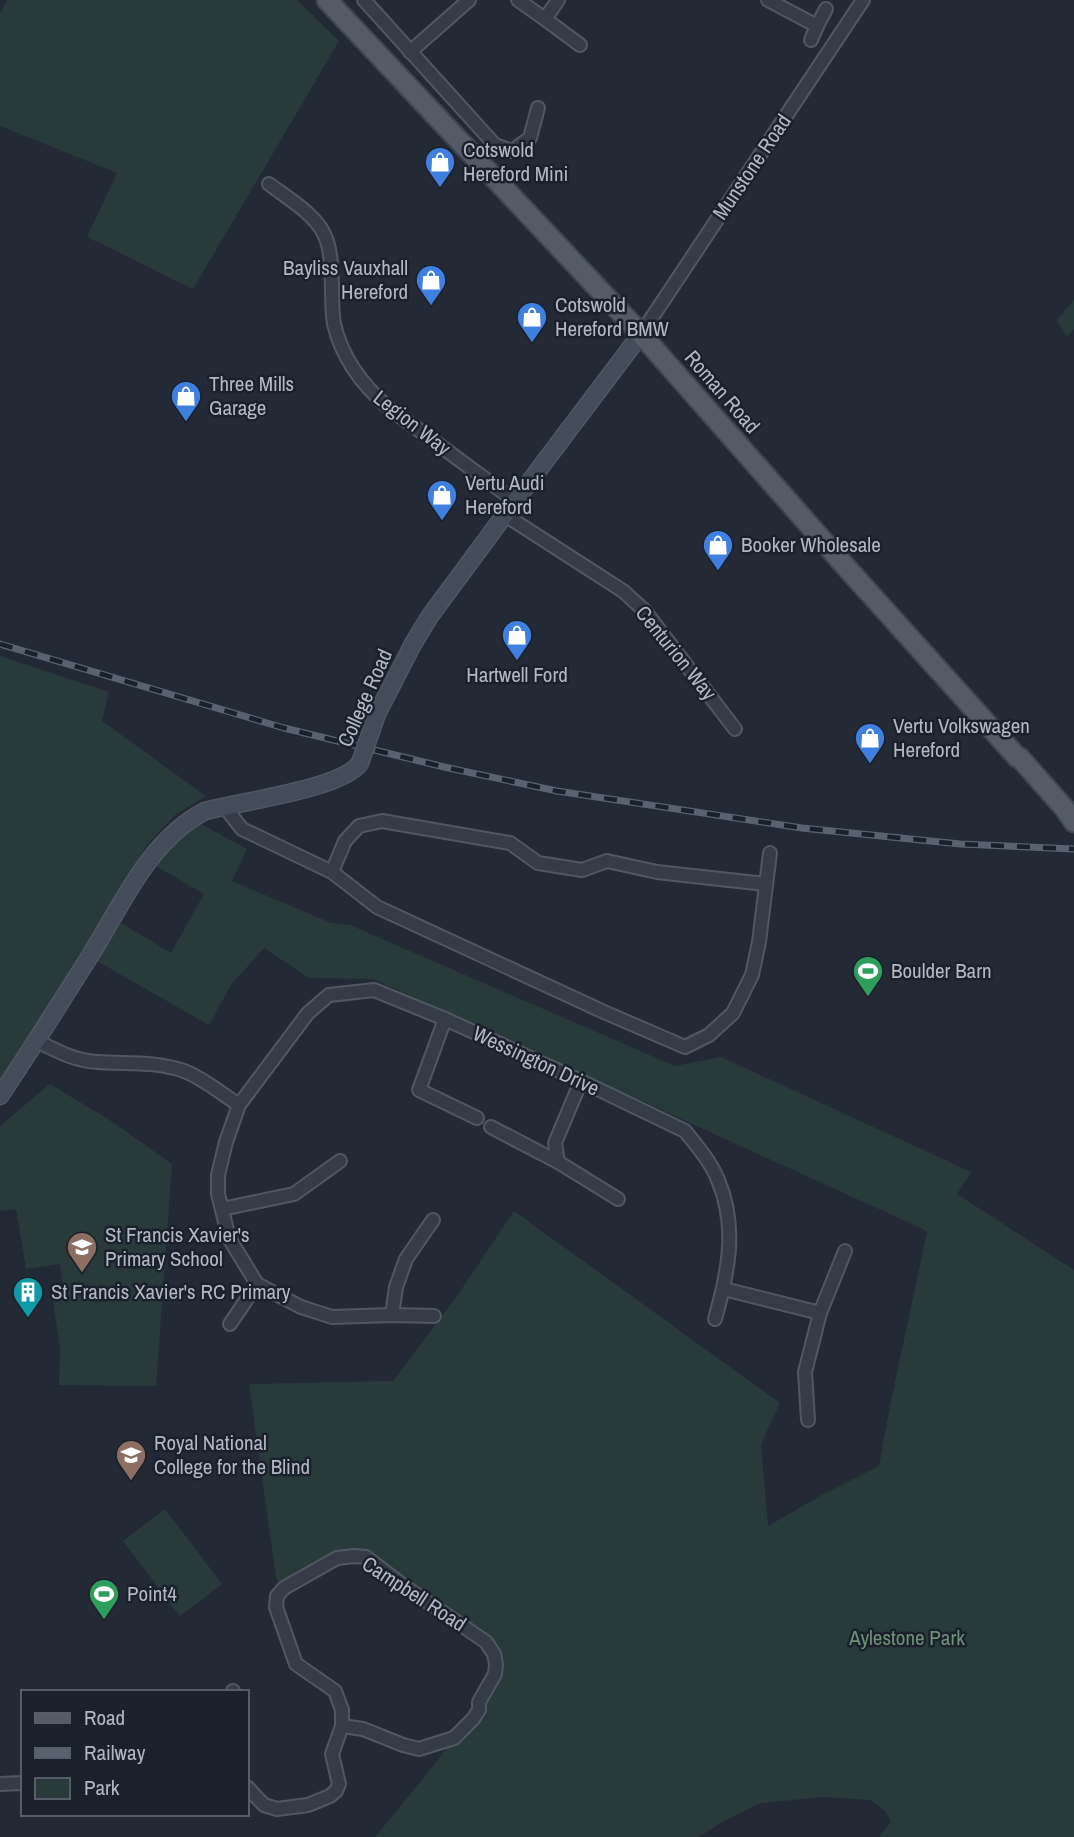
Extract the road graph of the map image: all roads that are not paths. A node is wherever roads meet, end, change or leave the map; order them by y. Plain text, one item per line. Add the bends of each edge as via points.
1 (327, 0) edge
2 (364, 0) edge
3 (469, 0) edge
4 (518, 0) edge
5 (558, 0) edge
6 (768, 0) edge
7 (863, 0) edge
8 (826, 9) dead end
9 (545, 19) junction
10 (817, 26) junction
11 (811, 40) dead end
12 (580, 45) dead end
13 (410, 52) junction
14 (538, 108) dead end
15 (269, 184) dead end
16 (641, 334) junction
17 (515, 501) junction
18 (505, 515) junction
19 (735, 729) dead end
20 (224, 806) junction
21 (1074, 822) edge
22 (770, 853) dead end
23 (332, 872) junction
24 (765, 884) junction
25 (445, 1019) junction
26 (37, 1041) junction
27 (581, 1081) junction
28 (0, 1097) edge
29 (239, 1105) junction
30 (477, 1118) dead end
31 (491, 1127) dead end
32 (340, 1161) dead end
33 (558, 1162) junction
34 (618, 1199) dead end
35 (222, 1209) junction
36 (433, 1220) dead end
37 (845, 1251) dead end
38 (257, 1284) junction
39 (724, 1289) junction
40 (820, 1313) junction
41 (392, 1315) junction
42 (434, 1317) dead end
43 (715, 1319) dead end
44 (230, 1324) dead end
45 (808, 1420) dead end
46 (342, 1726) junction
47 (21, 1783) edge
48 (0, 1784) edge
49 (248, 1788) edge

1 - 16 main road, Roman Road
2 - 13 street
3 - 13 street
4 - 9 street
5 - 9 street
6 - 10 street
7 - 16 street, Munstone Road
8 - 10 street
9 - 12 street
10 - 11 street
13 - 14 street via 495,145 512,151 530,138
15 - 17 street, Legion Way via 324,231 330,249 334,323 342,350 359,379 389,408
16 - 17 street, College Road
16 - 21 main road, Roman Road
17 - 18 street, College Road
18 - 19 street, Centurion Way via 599,575 645,611
18 - 20 street, College Road, bridge via 413,644 377,714 360,763 351,772 316,786
20 - 23 street via 243,829
20 - 26 street, College Road via 188,820 166,839 143,868
22 - 24 street
23 - 24 street via 352,833 359,826 382,821 510,843 538,863 571,869 607,861 657,872
23 - 24 street via 377,907 684,1047 709,1035 733,1013 752,975
25 - 27 street, Wessington Drive
25 - 29 street, Wessington Drive via 374,990 329,995 308,1013
25 - 30 street via 419,1090
26 - 28 street, College Road
26 - 29 street via 78,1059 150,1063 185,1071
27 - 33 street via 555,1143
27 - 39 street, Wessington Drive via 685,1131 704,1154 719,1181 728,1214 731,1244
29 - 35 street, Wessington Drive via 218,1174
31 - 33 street
32 - 35 street via 294,1194
33 - 34 street
35 - 38 street, Wessington Drive via 229,1238
36 - 41 street via 406,1259
37 - 40 street
38 - 41 street via 332,1317
38 - 44 street
39 - 40 street
39 - 43 street, Wessington Drive
40 - 45 street via 805,1372
41 - 42 street
46 - 46 street, Campbell Road via 335,1691 296,1664 276,1606 277,1595 337,1558 366,1557 486,1642 494,1654 495,1674 479,1710 454,1738 419,1749
46 - 49 street, Campbell Road via 332,1754 339,1784 330,1796 308,1805 277,1809 264,1805
47 - 48 street

